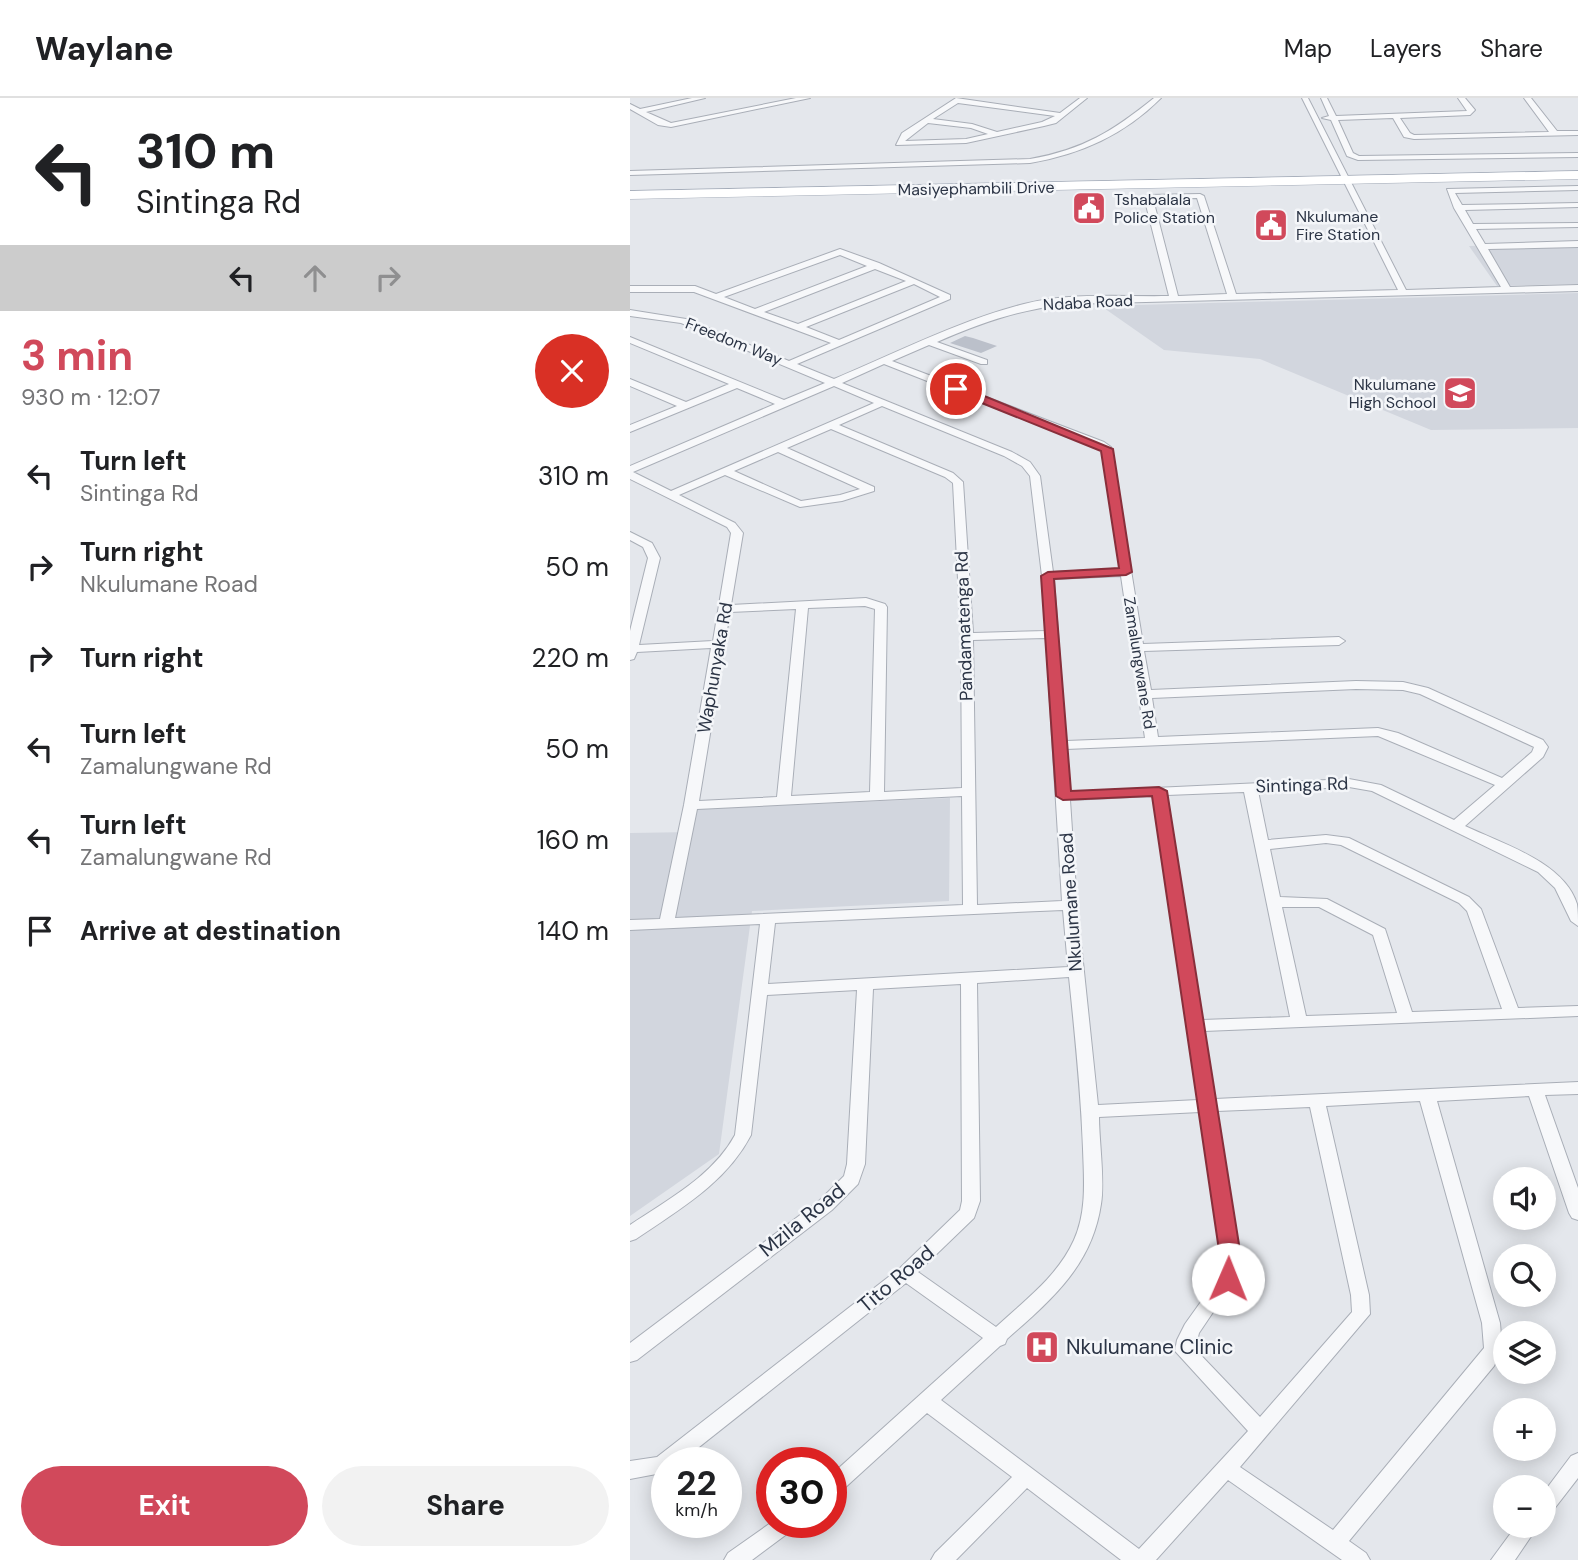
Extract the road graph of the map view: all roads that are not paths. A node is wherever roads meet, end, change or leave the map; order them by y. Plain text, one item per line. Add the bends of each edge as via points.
1 (807, 98) edge
2 (1084, 98) edge
3 (1158, 98) edge
4 (1305, 98) edge
5 (1324, 98) edge
6 (1461, 98) edge
7 (1527, 98) edge
8 (699, 100) edge
9 (958, 100) edge
10 (630, 106) edge
11 (716, 110) dead end
12 (639, 111) junction
13 (1061, 115) junction
14 (726, 116) junction
15 (1396, 117) junction
16 (1334, 118) junction
17 (1314, 119) junction
18 (928, 121) junction
19 (1578, 133) edge
20 (1555, 134) junction
21 (997, 135) junction
22 (1578, 155) edge
23 (630, 173) edge
24 (1578, 176) edge
25 (1346, 181) junction
26 (1578, 188) edge
27 (1147, 190) junction
28 (630, 196) edge
29 (1578, 205) edge
30 (1458, 208) junction
31 (1578, 225) edge
32 (1470, 228) junction
33 (1578, 244) edge
34 (1482, 247) junction
35 (876, 265) junction
36 (914, 281) junction
37 (1578, 288) edge
38 (630, 289) edge
39 (1507, 290) junction
40 (1403, 292) junction
41 (718, 296) junction
42 (1232, 297) junction
43 (1174, 299) junction
44 (757, 311) junction
45 (630, 313) edge
46 (799, 327) junction
47 (630, 340) edge
48 (929, 342) junction
49 (839, 343) junction
50 (884, 361) junction
51 (985, 362) dead end
52 (789, 363) junction
53 (630, 382) edge
54 (835, 382) junction
55 (738, 384) junction
56 (883, 401) junction
57 (784, 404) junction
58 (686, 406) junction
59 (831, 425) junction
60 (631, 428) edge
61 (778, 447) junction
62 (630, 470) edge
63 (724, 471) junction
64 (630, 475) edge
65 (671, 495) junction
66 (630, 535) edge
67 (1126, 572) junction
68 (1048, 576) junction
69 (802, 605) junction
70 (726, 609) junction
71 (635, 612) edge
72 (1050, 634) junction
73 (967, 637) junction
74 (1339, 641) dead end
75 (719, 644) junction
76 (1137, 648) junction
77 (631, 652) edge
78 (1146, 695) junction
79 (1152, 740) junction
80 (1058, 745) junction
81 (1504, 784) junction
82 (1250, 787) junction
83 (1159, 791) junction
84 (967, 792) junction
85 (877, 796) junction
86 (1063, 796) junction
87 (784, 800) junction
88 (691, 805) junction
89 (1457, 825) junction
90 (1263, 845) junction
91 (1274, 902) junction
92 (1070, 905) junction
93 (970, 910) junction
94 (768, 919) junction
95 (1578, 921) edge
96 (667, 923) junction
97 (630, 925) edge
98 (1076, 972) junction
99 (970, 979) junction
100 (865, 985) junction
101 (761, 990) junction
102 (1578, 1011) edge
103 (1512, 1014) junction
104 (1406, 1017) junction
105 (1299, 1022) junction
106 (1196, 1026) junction
107 (1578, 1088) edge
108 (1535, 1091) junction
109 (1427, 1096) junction
110 (1317, 1101) junction
111 (1206, 1105) junction
112 (1090, 1111) junction
113 (1578, 1213) edge
114 (630, 1234) edge
115 (906, 1273) junction
116 (998, 1339) junction
117 (630, 1354) edge
118 (928, 1402) junction
119 (1260, 1431) junction
120 (1578, 1462) edge
121 (1226, 1468) junction
122 (630, 1470) edge
123 (847, 1474) edge
124 (1027, 1475) junction
125 (1556, 1491) edge
126 (766, 1538) edge
127 (1519, 1538) edge
128 (1335, 1543) junction
129 (735, 1560) edge
130 (942, 1560) edge
131 (1137, 1560) edge
132 (1142, 1560) edge
133 (1359, 1560) edge
134 (1502, 1560) edge

1 - 14 street
2 - 13 street
3 - 23 street via 1101,142 1030,161
4 - 17 street
5 - 16 street
6 - 15 street via 1470,113
7 - 20 street
8 - 12 street
9 - 13 street
9 - 18 street
10 - 12 street
11 - 14 street
12 - 14 street via 667,125
13 - 21 street via 1050,123
15 - 16 street
15 - 20 street via 1407,135 1414,137
16 - 17 street
16 - 22 street via 1350,153 1364,159
17 - 25 street
18 - 21 street
18 - 21 street via 898,143
19 - 20 street
24 - 25 main road, Masiyephambili Drive
25 - 27 main road, Masiyephambili Drive
25 - 40 street
26 - 30 street via 1452,190
27 - 28 main road, Masiyephambili Drive
27 - 42 street via 1200,196
27 - 43 street
29 - 30 street
30 - 32 street
31 - 32 street
32 - 34 street
33 - 34 street
34 - 39 street
35 - 36 street
35 - 41 street via 837,252
35 - 44 street
36 - 46 street
36 - 49 street via 947,297
37 - 39 street, Ndaba Road
38 - 41 street via 685,287
39 - 40 street, Ndaba Road
40 - 42 street, Ndaba Road
41 - 44 street
42 - 43 street, Ndaba Road
43 - 48 street, Ndaba Road via 1027,306
44 - 46 street
45 - 52 street, Freedom Way via 683,321
46 - 49 street
47 - 55 street
48 - 50 street, Ndaba Road
48 - 51 street
49 - 52 street
50 - 54 street, Ndaba Road
50 - 67 street, Zamalungwane Rd via 1104,447
52 - 54 street, Freedom Way
53 - 58 street
54 - 56 street, Nkulumane Road
54 - 57 street, Ndaba Road
55 - 57 street
55 - 58 street
56 - 59 street
56 - 68 street, Nkulumane Road via 1008,454 1032,469
57 - 62 street, Ndaba Road
58 - 60 street
59 - 61 street
59 - 73 street, Pandamatenga Rd via 958,482
61 - 63 street
61 - 63 street via 870,489 800,504
63 - 65 street
64 - 65 street, Waphunyaka Rd
65 - 70 street, Waphunyaka Rd via 736,530
66 - 71 street via 648,545 654,555
67 - 68 street
67 - 76 street, Zamalungwane Rd
68 - 72 street, Nkulumane Road
69 - 70 street
69 - 85 street via 866,602 882,610
69 - 87 street
70 - 75 street, Waphunyaka Rd
71 - 77 street
72 - 73 street
72 - 80 street, Nkulumane Road
73 - 84 street, Pandamatenga Rd
74 - 76 street
75 - 77 street
75 - 88 street, Waphunyaka Rd
76 - 78 street, Zamalungwane Rd
78 - 79 street, Zamalungwane Rd
78 - 81 street via 1356,685 1411,687 1538,743 1538,754
79 - 80 street
79 - 81 street via 1378,732
80 - 86 street, Nkulumane Road
81 - 89 street
82 - 83 street, Sintinga Rd
82 - 89 street, Sintinga Rd via 1367,785
82 - 90 street
83 - 86 street, Sintinga Rd
83 - 106 street
84 - 85 street
84 - 93 street, Pandamatenga Rd
85 - 87 street
86 - 92 street, Nkulumane Road
87 - 88 street
88 - 96 street, Waphunyaka Rd
89 - 95 street, Sintinga Rd via 1552,876
90 - 91 street
90 - 103 street via 1344,841 1464,900 1474,909
91 - 104 street via 1322,902 1380,932
91 - 105 street
92 - 93 street
92 - 98 street, Nkulumane Road
93 - 94 street
94 - 96 street
94 - 101 street
96 - 97 street
98 - 99 street
98 - 112 street, Nkulumane Road
99 - 100 street
99 - 115 street, Tito Road via 971,1201 960,1223
100 - 101 street
100 - 117 street, Mzila Road via 852,1179 826,1205
101 - 114 street via 738,1149 716,1172
102 - 103 street
103 - 104 street
104 - 105 street
105 - 106 street
106 - 111 street
107 - 108 street
108 - 109 street
108 - 113 street
109 - 110 street
109 - 128 street via 1491,1323 1493,1348
110 - 111 street
110 - 119 street via 1361,1314
111 - 112 street
111 - 119 street via 1230,1269 1222,1290 1189,1335 1185,1351
112 - 116 street, Nkulumane Road via 1093,1202 1083,1240 1063,1275
115 - 116 street
115 - 122 street, Tito Road via 663,1465
116 - 118 street, Nkulumane Road
118 - 123 street, Nkulumane Road
118 - 124 street
119 - 121 street
120 - 125 street
121 - 128 street
121 - 132 street
124 - 130 street
124 - 131 street
126 - 129 street
127 - 134 street
128 - 133 street

